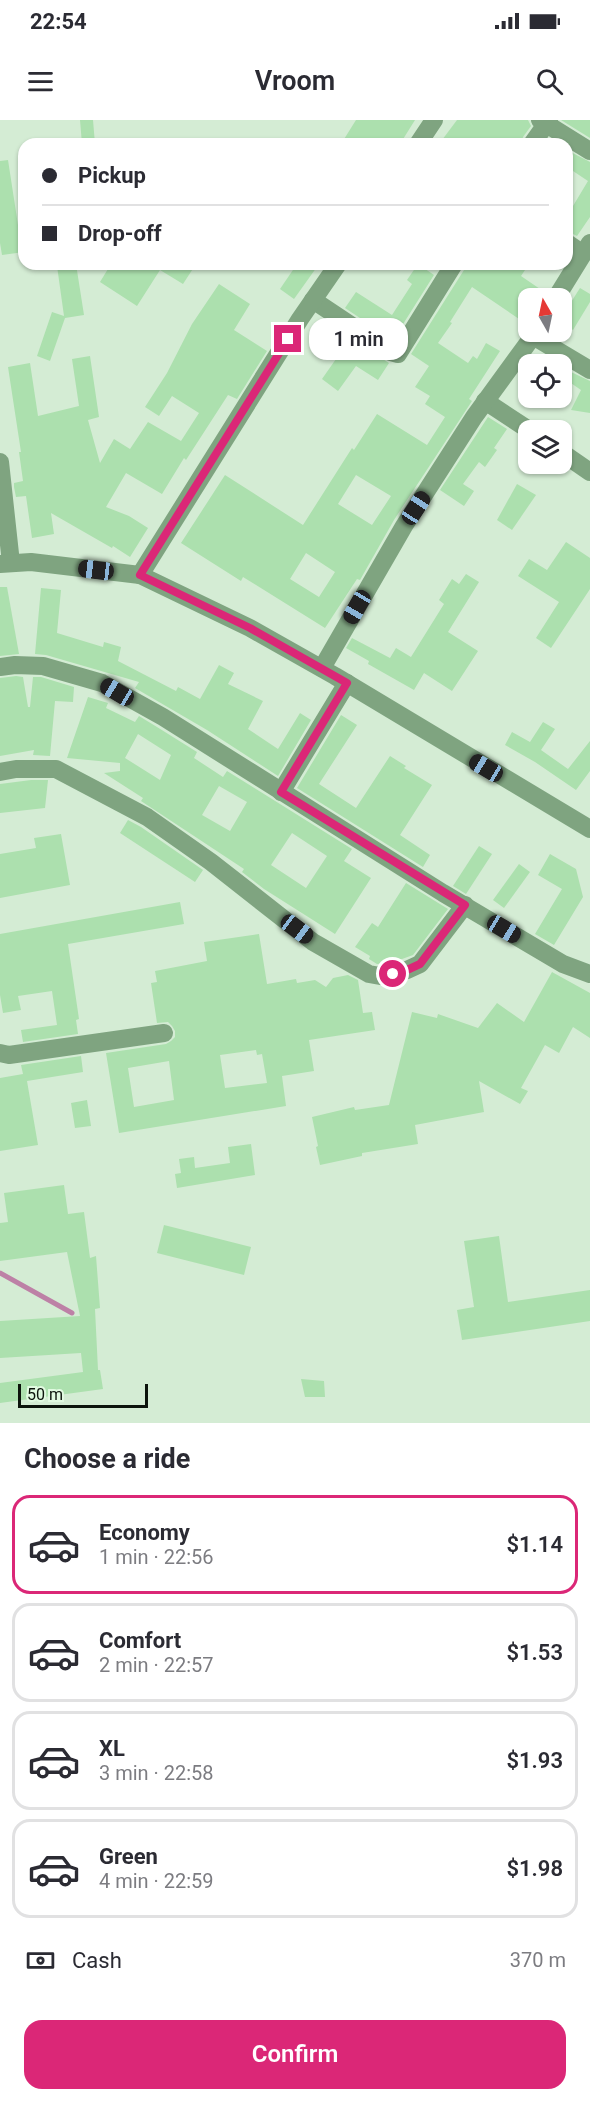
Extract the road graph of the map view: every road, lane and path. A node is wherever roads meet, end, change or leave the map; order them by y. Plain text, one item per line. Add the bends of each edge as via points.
1 (434, 120) edge
2 (545, 121) edge
3 (423, 138) edge
4 (535, 138) edge
5 (570, 138) edge
6 (573, 140) edge
7 (590, 151) edge
8 (586, 248) edge
9 (334, 270) edge
10 (450, 270) edge
11 (573, 270) edge
12 (573, 270) edge
13 (562, 288) edge
14 (313, 300) junction
15 (529, 342) edge
16 (547, 342) edge
17 (590, 370) edge
18 (485, 401) junction
19 (518, 423) edge
20 (572, 460) edge
21 (0, 462) edge
22 (590, 472) edge
23 (6, 564) edge
24 (140, 575) junction
25 (0, 667) edge
26 (322, 669) junction
27 (347, 683) junction
28 (0, 772) edge
29 (281, 792) junction
30 (590, 829) edge
31 (465, 905) junction
32 (590, 974) edge
33 (164, 1033) dead end
34 (0, 1053) edge

1 - 3 street
2 - 4 street
2 - 5 street
6 - 7 street
8 - 12 street
9 - 14 street
10 - 14 street via 398,354
11 - 13 street
14 - 24 street
15 - 18 street
16 - 17 street
18 - 19 street
18 - 26 street via 404,526
20 - 22 street
21 - 23 street
23 - 24 street via 32,562
24 - 26 street via 250,628
25 - 29 street via 43,666 102,683
26 - 27 street
27 - 29 street
27 - 30 street
28 - 31 street via 56,770 147,817 313,942 369,974 393,974 420,964
29 - 31 street
31 - 32 street via 563,964
33 - 34 street via 9,1055

